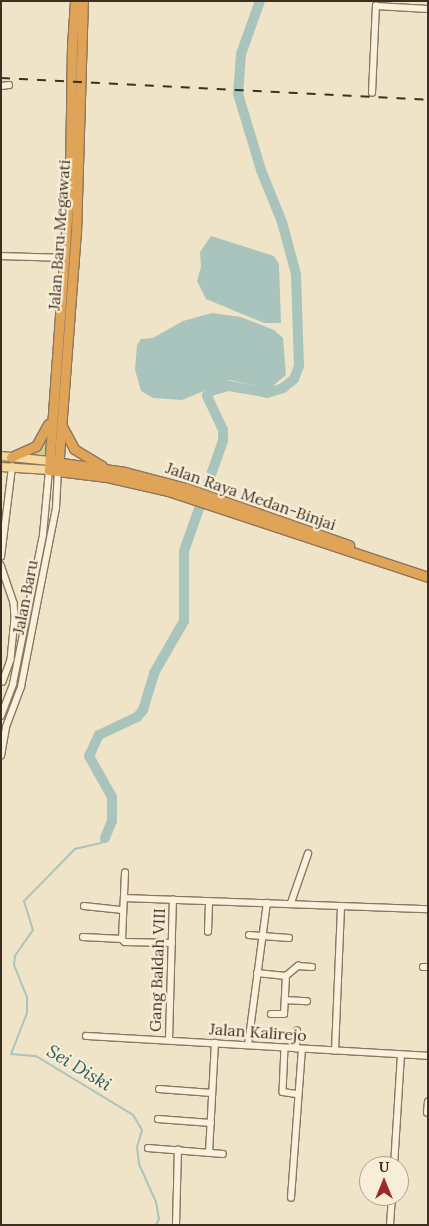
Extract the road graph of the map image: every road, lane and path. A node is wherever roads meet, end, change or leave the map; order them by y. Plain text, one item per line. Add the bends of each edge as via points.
1 (75, 1) edge
2 (83, 1) edge
3 (428, 9) edge
4 (9, 85) dead end
5 (1, 86) edge
6 (372, 93) dead end
7 (68, 253) junction
8 (1, 256) edge
9 (56, 417) junction
10 (1, 456) edge
11 (12, 457) junction
12 (1, 466) edge
13 (54, 466) junction
14 (12, 467) junction
15 (109, 470) junction
16 (185, 492) junction
17 (234, 508) junction
18 (1, 556) edge
19 (1, 567) edge
20 (428, 571) edge
21 (428, 577) edge
22 (16, 651) junction
23 (28, 652) junction
24 (3, 682) dead end
25 (1, 716) edge
26 (1, 756) edge
27 (308, 854) dead end
28 (125, 873) dead end
29 (124, 898) junction
30 (173, 900) junction
31 (209, 902) junction
32 (266, 903) junction
33 (291, 904) junction
34 (84, 906) dead end
35 (341, 907) junction
36 (123, 910) junction
37 (428, 910) edge
38 (208, 932) dead end
39 (249, 936) dead end
40 (262, 936) junction
41 (84, 937) dead end
42 (289, 938) dead end
43 (122, 939) junction
44 (172, 944) junction
45 (312, 967) dead end
46 (257, 973) junction
47 (286, 976) junction
48 (285, 1000) junction
49 (307, 1001) dead end
50 (271, 1014) dead end
51 (297, 1031) dead end
52 (86, 1036) dead end
53 (169, 1040) junction
54 (215, 1043) junction
55 (248, 1045) junction
56 (285, 1048) junction
57 (299, 1049) junction
58 (336, 1051) junction
59 (401, 1055) junction
60 (428, 1056) edge
61 (159, 1089) dead end
62 (212, 1093) junction
63 (298, 1094) junction
64 (428, 1102) edge
65 (427, 1113) edge
66 (158, 1119) dead end
67 (211, 1123) junction
68 (148, 1148) dead end
69 (178, 1150) junction
70 (209, 1152) junction
71 (223, 1154) dead end
72 (395, 1156) edge
73 (291, 1198) dead end
74 (391, 1206) edge
75 (176, 1225) edge
76 (390, 1225) edge

1 - 7 highway, Jalan Baru Megawati
2 - 7 highway, Jalan Baru Megawati
3 - 6 street via 376,6
4 - 5 street
7 - 8 street
7 - 9 highway, Jalan Baru Megawati
9 - 11 highway via 36,446
9 - 13 highway, Jalan Baru Megawati
9 - 15 highway via 74,449
10 - 11 main road, Jalan Raya Medan-Binjai
11 - 13 main road, Jalan Raya Medan-Binjai
12 - 14 main road, Jalan Raya Medan-Binjai
13 - 14 main road, Jalan Raya Medan-Binjai
13 - 15 highway, Jalan Raya Medan-Binjai
13 - 16 highway, Jalan Raya Medan-Binjai
13 - 22 street, Jalan Baru via 43,535
13 - 23 street, Jalan Baru via 56,508
14 - 18 street
15 - 16 highway, Jalan Raya Medan-Binjai
16 - 17 highway, Jalan Raya Medan-Binjai
17 - 20 highway, Jalan Raya Medan-Binjai
17 - 21 highway, Jalan Raya Medan-Binjai
19 - 22 street via 14,603
22 - 23 street
22 - 24 street
22 - 25 street, Jalan Baru via 13,684
23 - 26 street, Jalan Baru
27 - 33 street
28 - 29 street
29 - 30 street
29 - 36 street
30 - 31 street
30 - 44 street, Gang Baldah VIII
31 - 32 street
31 - 38 street
32 - 33 street
32 - 40 street
33 - 35 street
34 - 36 street
35 - 37 street
35 - 58 street
36 - 43 street
39 - 40 street
40 - 42 street
40 - 46 street
41 - 43 street
43 - 44 street via 125,942
44 - 53 street, Gang Baldah VIII
45 - 47 street via 298,966
46 - 47 street
46 - 55 street
47 - 48 street
48 - 49 street
48 - 50 street via 284,1014
51 - 57 street
52 - 53 street, Jalan Kalirejo
53 - 54 street, Jalan Kalirejo
54 - 55 street, Jalan Kalirejo
54 - 62 street
55 - 56 street, Jalan Kalirejo
56 - 57 street, Jalan Kalirejo
56 - 63 street via 283,1092
57 - 58 street, Jalan Kalirejo
57 - 63 street
58 - 59 street, Jalan Kalirejo
59 - 60 street, Jalan Kalirejo
59 - 72 street
61 - 62 street
62 - 67 street
63 - 73 street
64 - 65 street
66 - 67 street
67 - 70 street
68 - 69 street
69 - 70 street
69 - 75 street
70 - 71 street
74 - 76 street

